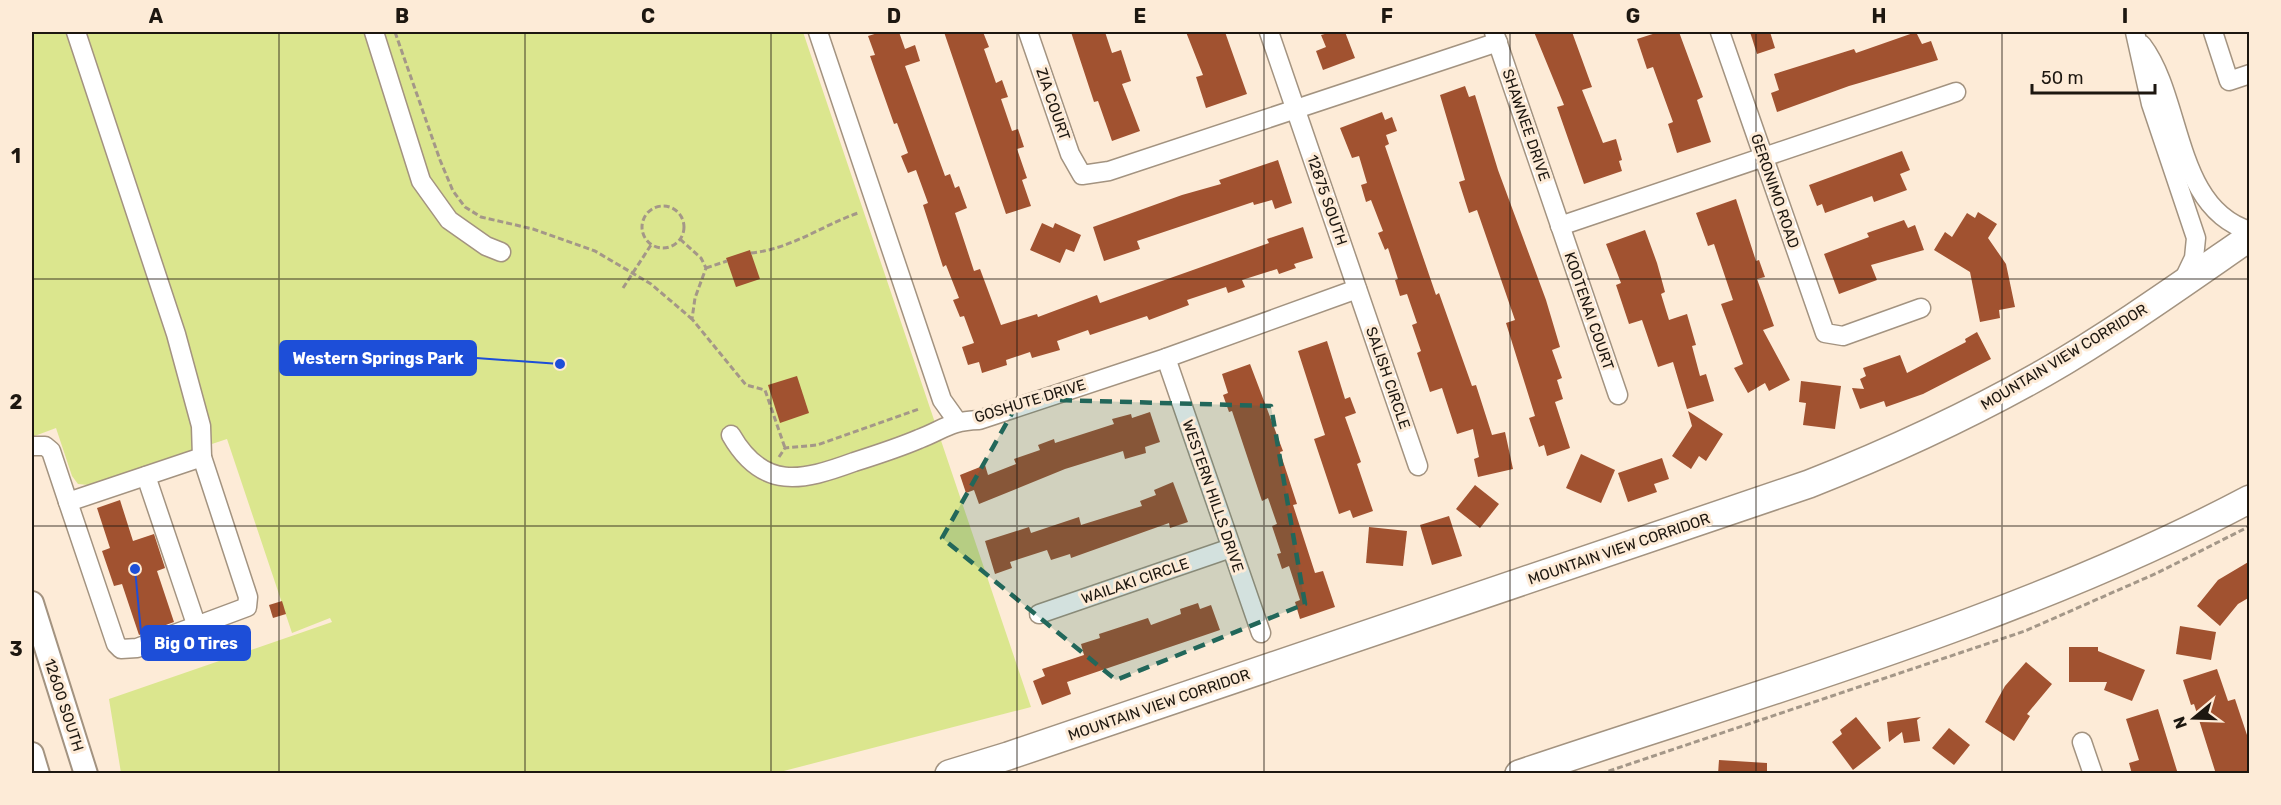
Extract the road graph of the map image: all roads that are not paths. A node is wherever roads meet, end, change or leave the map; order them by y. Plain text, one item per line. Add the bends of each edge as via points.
1 (76, 32) edge
2 (374, 32) edge
3 (818, 32) edge
4 (1028, 32) edge
5 (1269, 32) edge
6 (1720, 32) edge
7 (2213, 32) edge
8 (2141, 34) edge
9 (1496, 37) edge
10 (2250, 74) edge
11 (1956, 92) dead end
12 (1296, 110) junction
13 (1763, 158) junction
14 (1082, 175) joint
15 (1560, 226) junction
16 (2250, 231) edge
17 (2250, 237) edge
18 (501, 252) dead end
19 (2181, 284) junction
20 (1357, 289) junction
21 (1921, 308) dead end
22 (1166, 358) junction
23 (1618, 395) dead end
24 (957, 420) junction
25 (731, 435) dead end
26 (32, 446) edge
27 (202, 457) junction
28 (1418, 466) dead end
29 (146, 476) junction
30 (2250, 499) edge
31 (68, 502) junction
32 (1231, 548) junction
33 (32, 603) edge
34 (1039, 614) dead end
35 (197, 627) junction
36 (1261, 633) dead end
37 (2082, 742) dead end
38 (32, 754) edge
39 (38, 774) edge
40 (86, 774) edge
41 (949, 774) edge
42 (1519, 774) edge
43 (2093, 774) edge

1 - 27 street via 176,334 201,426
2 - 18 street via 421,181 449,220
3 - 24 street, GOSHUTE DRIVE via 942,400
4 - 14 street, ZIA COURT via 1070,154
5 - 12 street, 12875 SOUTH
6 - 13 street, GERONIMO ROAD
7 - 10 street via 2229,81
8 - 16 street via 2200,191 2225,219
8 - 19 street via 2142,72 2196,238 2192,267
9 - 12 street, SHAWNEE DRIVE
9 - 15 street, SHAWNEE DRIVE
11 - 13 street
12 - 14 street, SHAWNEE DRIVE via 1108,171
12 - 20 street, 12875 SOUTH
13 - 15 street
13 - 21 street, GERONIMO ROAD via 1825,333 1843,336
15 - 23 street, KOOTENAI COURT
17 - 19 highway, MOUNTAIN VIEW CORRIDOR
19 - 41 highway, MOUNTAIN VIEW CORRIDOR via 2046,372 1964,417 1873,459 1293,660
20 - 22 street, GOSHUTE DRIVE
20 - 28 street, SALISH CIRCLE
22 - 24 street, GOSHUTE DRIVE via 979,420
22 - 32 street, WESTERN HILLS DRIVE
24 - 25 street via 920,439 815,476 773,474 745,454
26 - 31 street via 45,446 51,451
27 - 29 street
27 - 35 street via 248,603 240,612
29 - 31 street
29 - 35 street
30 - 42 highway via 2129,558 1998,611
31 - 35 street via 118,648 128,651
32 - 34 street, WAILAKI CIRCLE
32 - 36 street, WESTERN HILLS DRIVE
33 - 40 main road, 12600 SOUTH
37 - 43 street
38 - 39 main road

